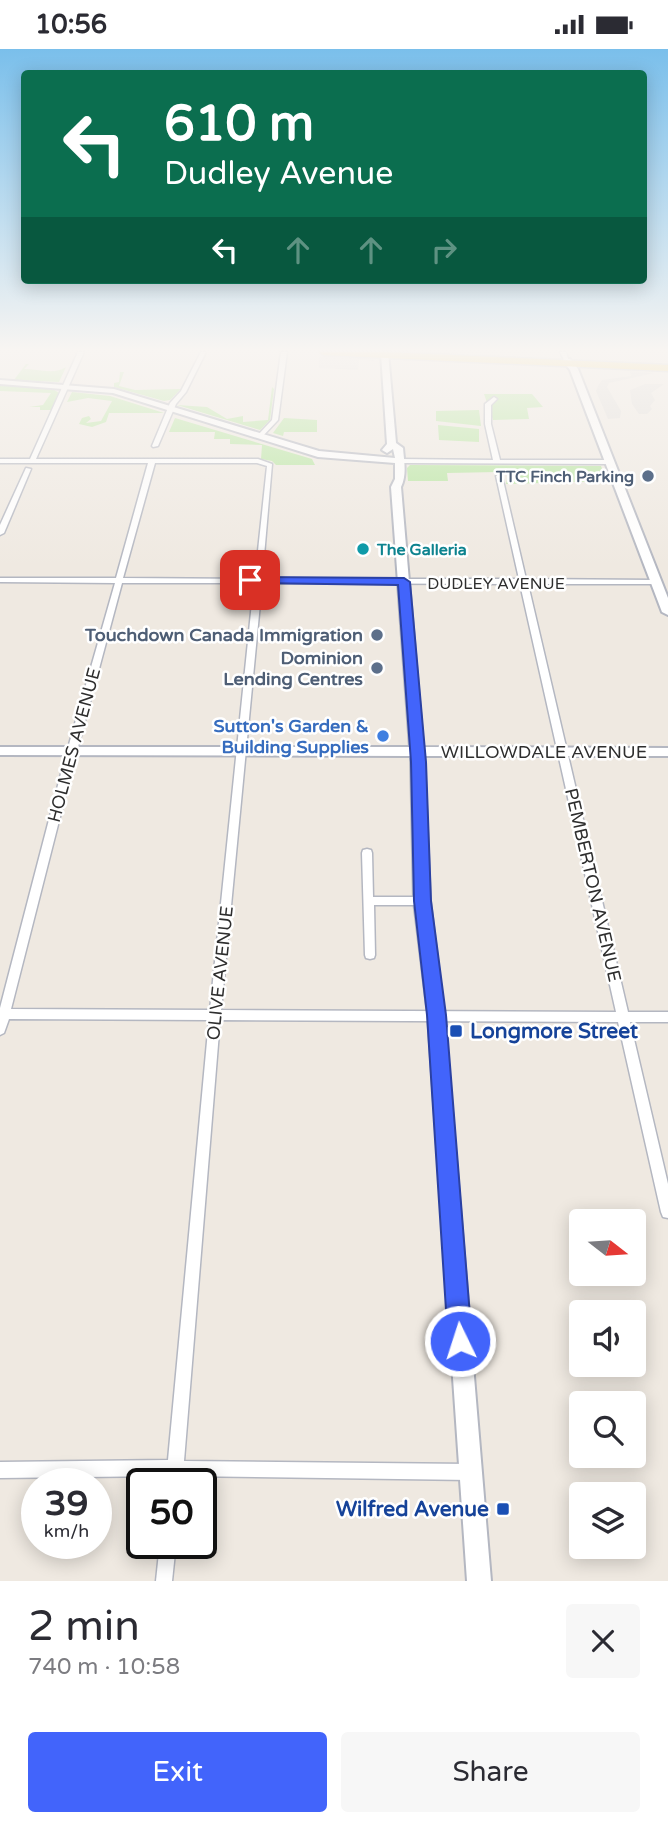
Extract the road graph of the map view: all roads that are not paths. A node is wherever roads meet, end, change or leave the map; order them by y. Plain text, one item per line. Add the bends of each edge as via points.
1 (48, 423) edge
2 (165, 423) edge
3 (217, 423) edge
4 (272, 423) edge
5 (390, 423) edge
6 (488, 423) edge
7 (594, 423) edge
8 (259, 437) junction
9 (155, 446) dead end
10 (0, 461) edge
11 (152, 461) junction
12 (393, 461) junction
13 (497, 461) junction
14 (610, 462) junction
15 (30, 465) junction
16 (499, 476) dead end
17 (0, 533) edge
18 (0, 580) edge
19 (259, 580) junction
20 (119, 581) junction
21 (404, 582) junction
22 (656, 582) junction
23 (525, 583) junction
24 (668, 612) edge
25 (0, 751) edge
26 (72, 752) junction
27 (242, 752) junction
28 (668, 752) edge
29 (418, 753) junction
30 (564, 753) junction
31 (367, 853) dead end
32 (369, 901) junction
33 (422, 901) junction
34 (370, 955) dead end
35 (2, 1014) edge
36 (436, 1015) junction
37 (215, 1016) junction
38 (623, 1016) junction
39 (668, 1017) edge
40 (0, 1030) edge
41 (668, 1212) edge
42 (175, 1468) edge
43 (0, 1470) edge
44 (470, 1472) junction
45 (126, 1474) edge
46 (217, 1475) edge
47 (166, 1559) edge
48 (164, 1581) edge
49 (479, 1581) edge

1 - 15 street
2 - 9 street
3 - 8 street
4 - 8 street
5 - 12 street via 392,444 387,447
6 - 13 street
7 - 14 street
8 - 12 street via 318,454
10 - 15 street
11 - 15 street
11 - 19 street, OLIVE AVENUE via 268,463
11 - 20 street, HOLMES AVENUE
12 - 13 street
12 - 21 street via 390,483 396,487
13 - 14 street
14 - 22 street
15 - 17 street
16 - 23 street, PEMBERTON AVENUE
18 - 20 street, DUDLEY AVENUE
19 - 20 street, DUDLEY AVENUE
19 - 21 street, DUDLEY AVENUE
19 - 27 street, OLIVE AVENUE
20 - 26 street, HOLMES AVENUE
21 - 23 street, DUDLEY AVENUE
21 - 29 street
22 - 23 street, DUDLEY AVENUE
22 - 24 street
23 - 30 street, PEMBERTON AVENUE
25 - 26 street, WILLOWDALE AVENUE
26 - 27 street, WILLOWDALE AVENUE
26 - 35 street, HOLMES AVENUE
27 - 29 street, WILLOWDALE AVENUE
27 - 37 street, OLIVE AVENUE
28 - 30 street, WILLOWDALE AVENUE
29 - 30 street, WILLOWDALE AVENUE
29 - 33 street
30 - 38 street, PEMBERTON AVENUE
31 - 32 street
32 - 33 street
32 - 34 street
33 - 36 street
35 - 37 street
35 - 40 street, HOLMES AVENUE
36 - 37 street
36 - 38 street
36 - 44 street
37 - 42 street, OLIVE AVENUE
38 - 39 street
38 - 41 street, PEMBERTON AVENUE
43 - 45 street
44 - 46 street
44 - 49 street
47 - 48 street

